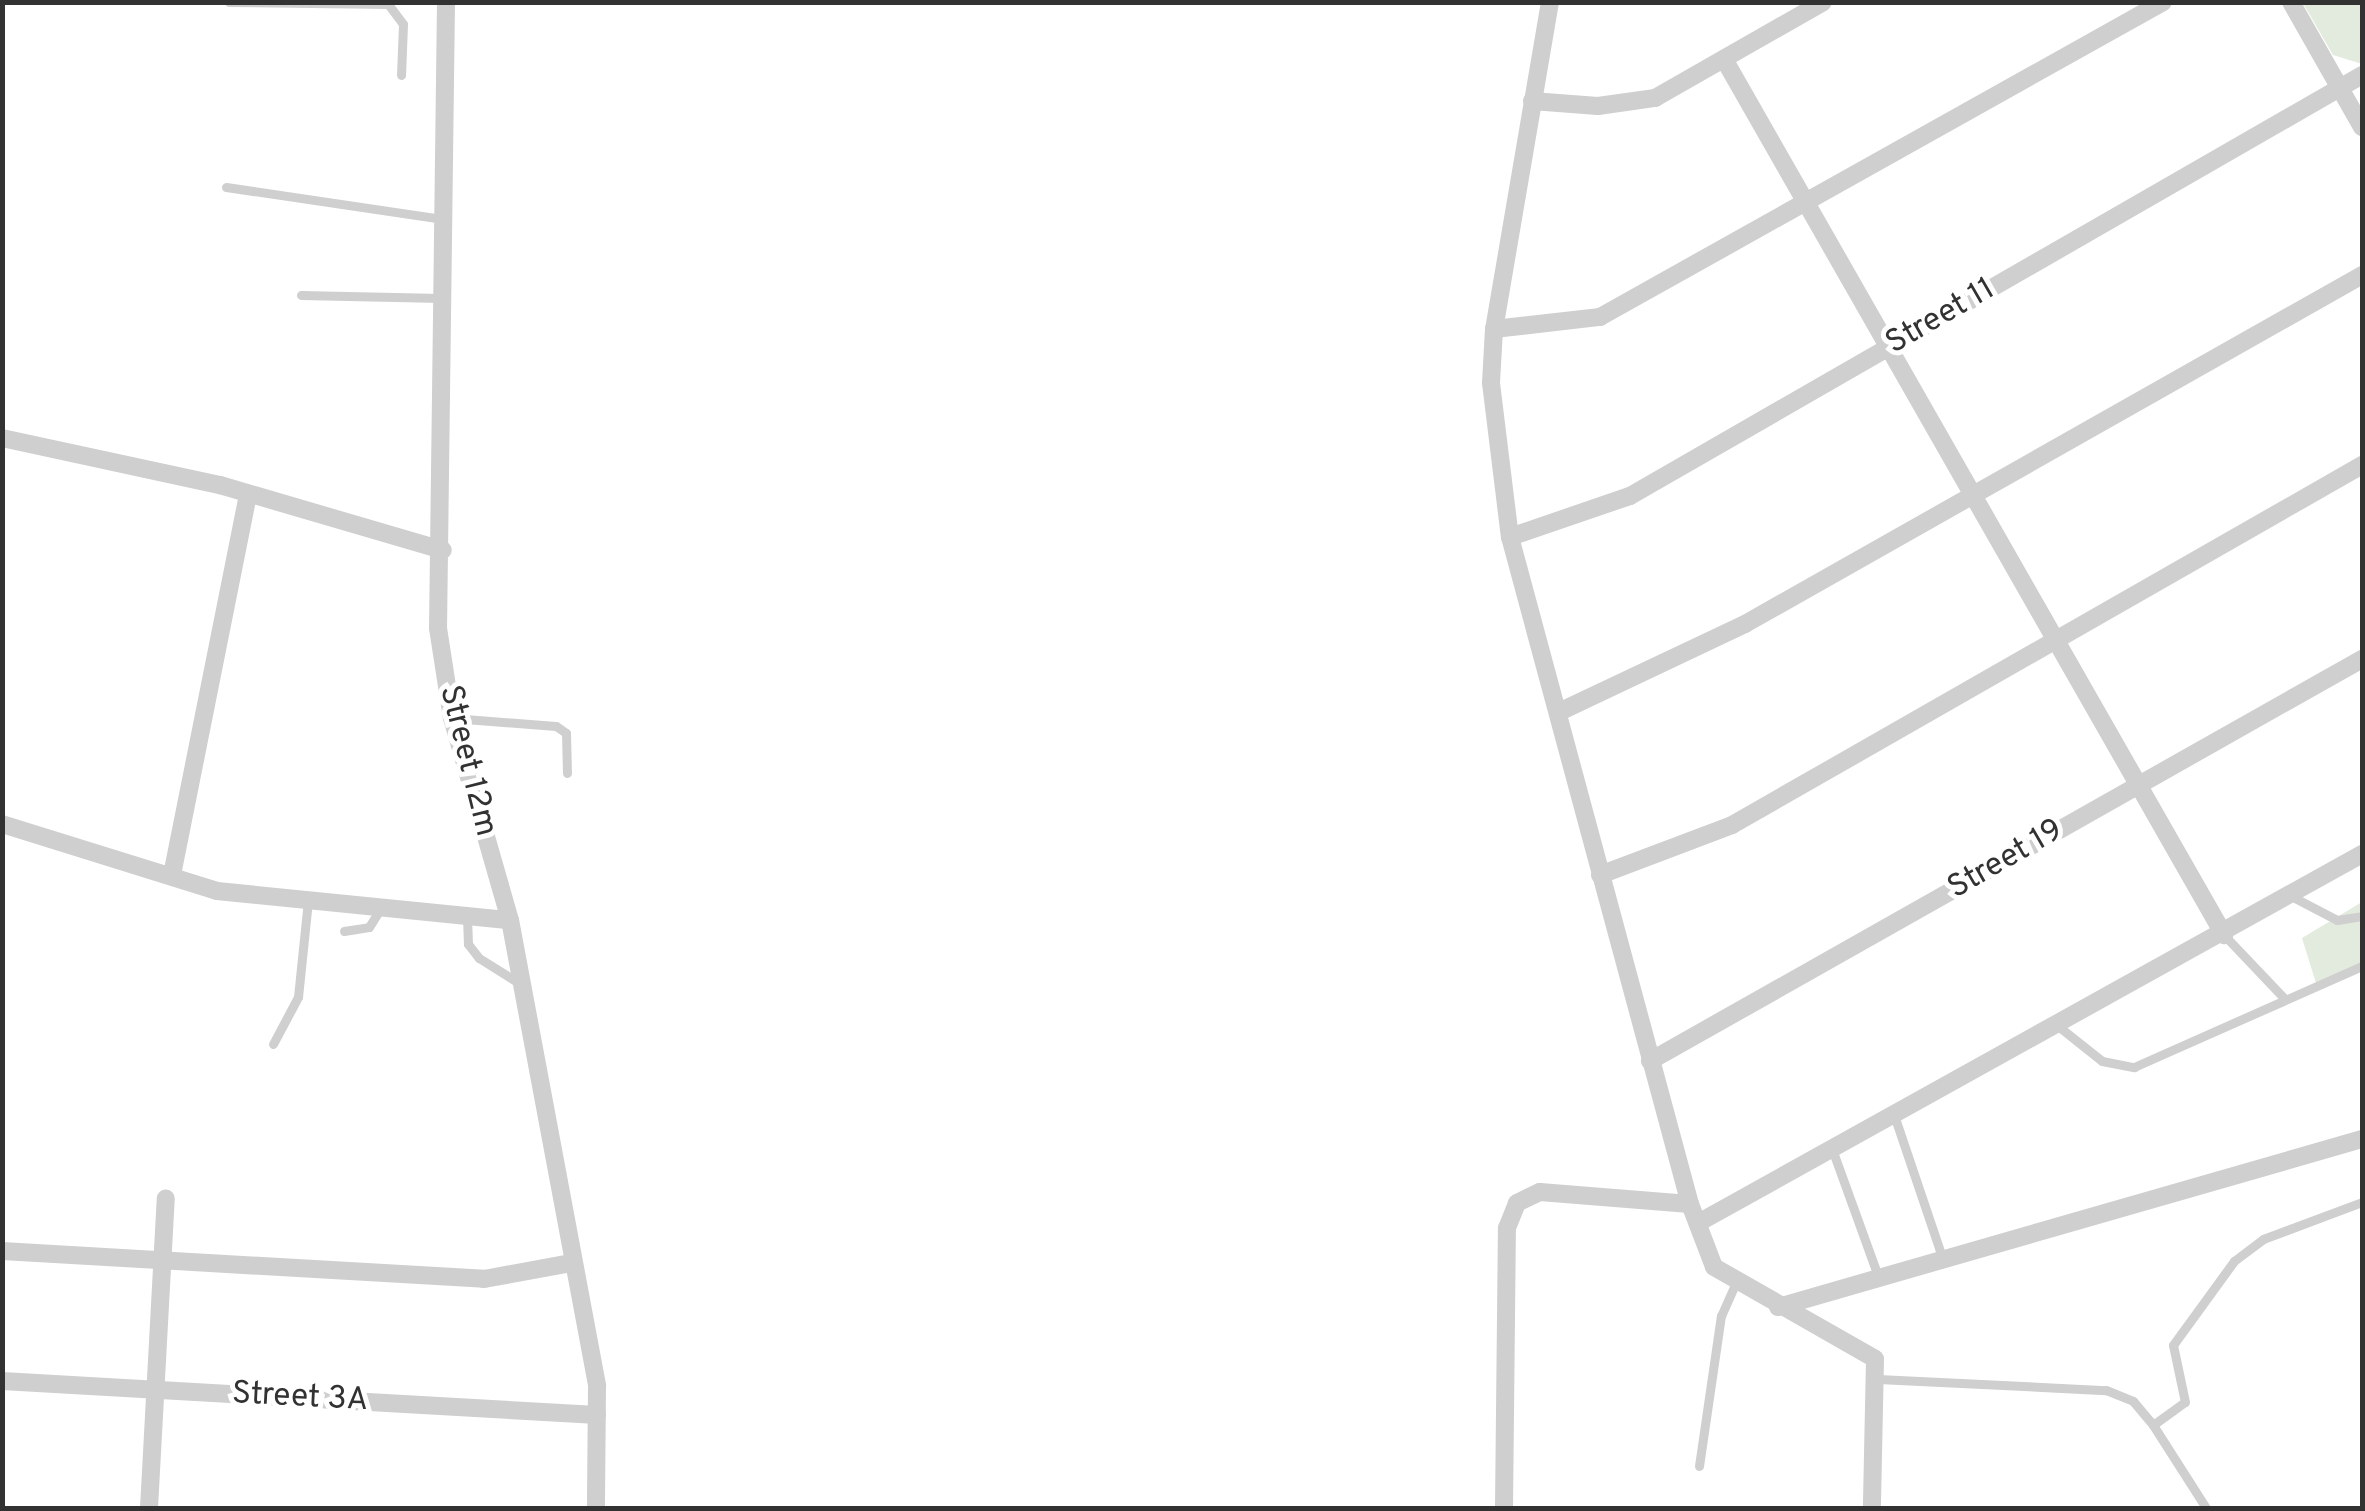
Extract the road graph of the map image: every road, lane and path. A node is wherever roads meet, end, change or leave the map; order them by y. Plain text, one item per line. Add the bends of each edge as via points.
1 (229, 2) edge
2 (446, 2) edge
3 (1550, 2) edge
4 (1823, 2) edge
5 (2163, 2) edge
6 (2292, 2) edge
7 (1724, 59) junction
8 (2362, 75) edge
9 (401, 76) dead end
10 (2341, 87) junction
11 (1532, 101) junction
12 (2362, 126) edge
13 (226, 187) dead end
14 (1805, 202) junction
15 (445, 220) junction
16 (2362, 275) edge
17 (301, 295) dead end
18 (444, 298) junction
19 (1494, 330) junction
20 (1888, 348) junction
21 (2, 438) edge
22 (2362, 465) edge
23 (1973, 492) junction
24 (248, 493) junction
25 (1510, 537) junction
26 (444, 550) junction
27 (2054, 640) junction
28 (2362, 659) edge
29 (1559, 712) junction
30 (452, 718) junction
31 (568, 773) dead end
32 (2136, 786) junction
33 (2, 824) edge
34 (2362, 854) edge
35 (172, 875) junction
36 (1600, 875) junction
37 (2291, 896) junction
38 (308, 900) junction
39 (381, 908) junction
40 (467, 916) junction
41 (2362, 916) edge
42 (510, 920) junction
43 (344, 931) dead end
44 (2224, 935) junction
45 (2362, 966) edge
46 (522, 985) junction
47 (2282, 997) junction
48 (2058, 1026) junction
49 (273, 1044) dead end
50 (1650, 1061) junction
51 (1894, 1115) junction
52 (2362, 1139) edge
53 (1832, 1149) junction
54 (166, 1198) dead end
55 (2362, 1202) edge
56 (1690, 1204) junction
57 (1698, 1223) junction
58 (2, 1251) edge
59 (1942, 1257) junction
60 (163, 1260) junction
61 (571, 1262) junction
62 (1879, 1279) junction
63 (1735, 1284) junction
64 (1778, 1307) junction
65 (1878, 1379) junction
66 (2, 1381) edge
67 (156, 1390) junction
68 (597, 1415) junction
69 (2153, 1425) junction
70 (1699, 1466) dead end
71 (149, 1508) edge
72 (596, 1508) edge
73 (1504, 1508) edge
74 (1872, 1508) edge
75 (2206, 1508) edge

1 - 9 lane via 388,4 402,24
2 - 15 street, Street 12m
3 - 11 street
4 - 7 street
5 - 14 street
6 - 10 street
7 - 11 street via 1655,98 1598,106
7 - 14 street
8 - 10 street, Street 11
10 - 12 street
10 - 20 street, Street 11
11 - 19 street
13 - 15 lane
14 - 19 street via 1600,317
14 - 20 street
15 - 18 street, Street 12m
16 - 23 street
17 - 18 lane
18 - 26 street, Street 12m
19 - 25 street via 1491,383
20 - 23 street
20 - 25 street, Street 11 via 1630,496
21 - 24 street
22 - 27 street
23 - 27 street
23 - 29 street via 1746,624
24 - 26 street
24 - 35 street
25 - 29 street
26 - 30 street, Street 12m via 438,628
27 - 32 street
27 - 36 street via 1732,825
28 - 32 street, Street 19
29 - 36 street
30 - 31 lane via 556,726 566,734
30 - 42 street, Street 12m
32 - 44 street
32 - 50 street, Street 19
33 - 35 street
34 - 37 street
35 - 38 street via 217,892
36 - 50 street
37 - 41 lane via 2337,920
37 - 44 street
38 - 39 street
38 - 49 lane via 298,997
39 - 40 street
39 - 43 lane via 369,928
40 - 42 street
40 - 46 lane via 468,944 478,958
42 - 46 street, Street 12m
44 - 47 lane
44 - 48 street
45 - 47 lane
46 - 61 street, Street 12m
47 - 48 lane via 2134,1067 2102,1061
48 - 51 street
50 - 56 street
51 - 53 street
51 - 59 lane
52 - 59 street
53 - 57 street
53 - 62 lane
54 - 60 street
55 - 69 lane via 2263,1239 2234,1261 2173,1344 2185,1402
56 - 57 street
56 - 73 street via 1540,1192 1516,1203 1507,1228
57 - 63 street via 1714,1267
58 - 60 street
59 - 62 street
60 - 61 street via 484,1279
60 - 67 street
61 - 68 street, Street 12m
62 - 64 street
63 - 64 street
63 - 70 lane via 1721,1316
64 - 65 street via 1870,1354
65 - 69 lane via 2106,1390 2132,1401
65 - 74 street
66 - 67 street, Street 3A
67 - 68 street, Street 3A
67 - 71 street
68 - 72 street, Street 12m
69 - 75 lane

